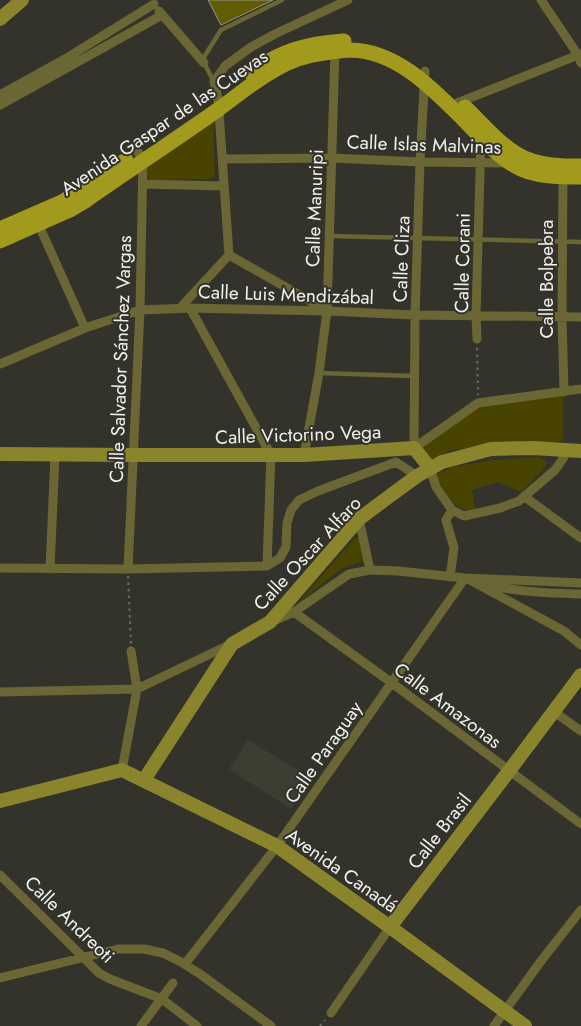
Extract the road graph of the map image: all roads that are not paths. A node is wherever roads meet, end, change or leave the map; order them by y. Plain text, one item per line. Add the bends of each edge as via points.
1 (22, 0) edge
2 (282, 0) edge
3 (541, 0) edge
4 (342, 1) edge
5 (153, 2) edge
6 (162, 15) junction
7 (0, 19) edge
8 (335, 51) junction
9 (580, 57) edge
10 (204, 63) junction
11 (425, 76) junction
12 (214, 82) junction
13 (0, 95) edge
14 (219, 103) junction
15 (455, 104) junction
16 (0, 105) edge
17 (481, 130) junction
18 (141, 156) junction
19 (332, 158) junction
20 (223, 159) junction
21 (420, 162) junction
22 (534, 162) junction
23 (480, 163) junction
24 (510, 163) junction
25 (581, 166) edge
26 (563, 172) junction
27 (581, 177) edge
28 (142, 184) junction
29 (224, 186) junction
30 (36, 219) junction
31 (0, 229) edge
32 (329, 236) junction
33 (418, 239) junction
34 (478, 240) junction
35 (0, 241) edge
36 (562, 242) junction
37 (581, 242) edge
38 (229, 255) junction
39 (185, 308) junction
40 (140, 310) junction
41 (327, 311) junction
42 (415, 315) junction
43 (476, 316) junction
44 (562, 317) junction
45 (581, 318) edge
46 (85, 328) junction
47 (477, 339) road end
48 (0, 364) edge
49 (319, 373) junction
50 (414, 376) junction
51 (581, 389) edge
52 (564, 392) junction
53 (414, 448) junction
54 (566, 450) junction
55 (581, 451) edge
56 (0, 454) edge
57 (55, 455) junction
58 (133, 455) junction
59 (272, 455) junction
60 (304, 455) junction
61 (430, 468) junction
62 (417, 476) junction
63 (525, 497) junction
64 (452, 510) junction
65 (359, 519) junction
66 (581, 538) edge
67 (267, 566) junction
68 (0, 568) edge
69 (50, 568) junction
70 (128, 569) junction
71 (370, 570) junction
72 (450, 577) junction
73 (465, 578) junction
74 (581, 583) edge
75 (581, 594) edge
76 (294, 612) junction
77 (270, 622) junction
78 (232, 644) junction
79 (581, 645) edge
80 (131, 651) road end
81 (581, 675) edge
82 (392, 682) junction
83 (137, 689) junction
84 (0, 692) edge
85 (554, 711) junction
86 (581, 731) edge
87 (122, 770) junction
88 (509, 771) junction
89 (144, 780) junction
90 (0, 801) edge
91 (581, 824) edge
92 (277, 846) junction
93 (0, 875) edge
94 (581, 910) edge
95 (390, 927) junction
96 (83, 958) junction
97 (185, 964) junction
98 (0, 978) edge
99 (173, 983) dead end
100 (162, 999) junction
101 (506, 1012) junction
102 (331, 1013) dead end
103 (141, 1026) edge
104 (197, 1026) edge
105 (271, 1026) edge
106 (494, 1026) edge
107 (525, 1026) edge

1 - 7 street
2 - 10 lane via 221,30 204,57
3 - 9 street
4 - 12 street via 251,47 225,66
5 - 6 street
5 - 13 street
6 - 10 street
6 - 16 street
8 - 11 main road, Avenida Gaspar de las Cuevas via 351,50 380,56
8 - 14 main road, Avenida Gaspar de las Cuevas via 293,60
8 - 19 street, Calle Manuripi
9 - 15 street
10 - 12 lane
11 - 14 main road, Avenida Gaspar de las Cuevas via 401,54 389,49 346,40 319,43 271,59
11 - 15 main road, Avenida Gaspar de las Cuevas
11 - 21 street, Calle Cliza
12 - 14 street
14 - 18 main road, Avenida Gaspar de las Cuevas
14 - 20 street
15 - 17 main road, Avenida Gaspar de las Cuevas
17 - 22 main road, Avenida Gaspar de las Cuevas
17 - 23 street, Calle Corani
17 - 24 main road, Avenida Gaspar de las Cuevas
18 - 28 street, Calle Salvador Sánchez Vargas
18 - 30 main road, Avenida Gaspar de las Cuevas via 70,210
19 - 20 street, Calle Islas Malvinas
19 - 21 street, Calle Islas Malvinas
19 - 32 street, Calle Manuripi
20 - 29 street
21 - 23 street, Calle Islas Malvinas
21 - 33 street, Calle Cliza
22 - 24 street, Calle Islas Malvinas
22 - 26 main road, Avenida Gaspar de las Cuevas
23 - 24 street, Calle Islas Malvinas
23 - 34 street, Calle Corani
24 - 26 main road, Avenida Gaspar de las Cuevas via 545,175
25 - 26 main road, Avenida Gaspar de las Cuevas
26 - 27 main road, Avenida Gaspar de las Cuevas
26 - 36 street, Calle Bolpebra
28 - 29 street
28 - 40 street, Calle Salvador Sánchez Vargas
29 - 38 street
30 - 31 main road, Avenida Gaspar de las Cuevas
30 - 35 main road, Avenida Gaspar de las Cuevas
30 - 46 street
32 - 33 lane
32 - 41 street, Calle Manuripi
33 - 34 lane
33 - 42 street, Calle Cliza
34 - 36 lane
34 - 43 street, Calle Corani
36 - 37 lane
36 - 44 street, Calle Bolpebra
38 - 39 street
38 - 41 street
39 - 40 street, Calle Luis Mendizábal
39 - 41 street, Calle Luis Mendizábal
39 - 59 street
40 - 46 street, Calle Luis Mendizábal
40 - 58 street, Calle Salvador Sánchez Vargas
41 - 42 street, Calle Luis Mendizábal
41 - 49 street, Calle Manuripi
42 - 43 street, Calle Luis Mendizábal
42 - 50 street, Calle Cliza
43 - 44 street, Calle Luis Mendizábal
43 - 47 street, Calle Corani
44 - 45 street, Calle Luis Mendizábal
44 - 52 street, Calle Bolpebra
46 - 48 street, Calle Luis Mendizábal
49 - 50 lane
49 - 60 street, Calle Manuripi
50 - 53 street, Calle Cliza
51 - 52 street
52 - 53 street via 478,403
53 - 60 street, Calle Victorino Vega
53 - 61 street
54 - 55 street, Calle Oscar Alfaro
54 - 61 street, Calle Oscar Alfaro via 491,449
54 - 63 street via 555,470
56 - 57 street, Calle Victorino Vega
57 - 58 street, Calle Victorino Vega
57 - 69 street
58 - 59 street, Calle Victorino Vega
58 - 70 street, Calle Salvador Sánchez Vargas
59 - 60 street, Calle Victorino Vega
59 - 67 street
61 - 62 street, Calle Oscar Alfaro
61 - 64 street via 436,487
62 - 65 street, Calle Oscar Alfaro
62 - 67 street via 396,462 299,500 289,517 286,547 280,558
63 - 64 street via 500,508 464,516
63 - 66 street
64 - 72 street via 446,520 454,548
65 - 71 street
65 - 77 street, Calle Oscar Alfaro
67 - 70 street
68 - 69 street
69 - 70 street
71 - 72 street
71 - 76 street via 349,574
72 - 73 street
73 - 74 street
73 - 75 street via 496,587
73 - 79 street via 564,631
73 - 82 street, Calle Paraguay
76 - 77 street
76 - 82 street, Calle Amazonas
77 - 78 street, Calle Oscar Alfaro
78 - 83 street, Calle Oscar Alfaro
78 - 89 street
80 - 83 street
81 - 85 street, Calle Brasil
82 - 88 street, Calle Amazonas
82 - 92 street, Calle Paraguay
83 - 84 street, Calle Oscar Alfaro
83 - 87 street
85 - 86 street
85 - 88 street, Calle Brasil
87 - 89 street, Avenida Canadá
87 - 90 street
88 - 91 street, Calle Amazonas
88 - 95 street, Calle Brasil
89 - 92 street, Avenida Canadá
92 - 95 street, Avenida Canadá
92 - 97 street, Calle Paraguay
93 - 96 street, Calle Andreoti
94 - 101 street
95 - 101 street, Avenida Canadá
95 - 102 street, Calle Brasil
96 - 97 street via 118,950 144,949 163,953
96 - 98 street
96 - 100 street, Calle Andreoti via 110,979
97 - 105 street
99 - 100 street
100 - 103 street
100 - 104 street, Calle Andreoti
101 - 106 street
101 - 107 street, Avenida Canadá

